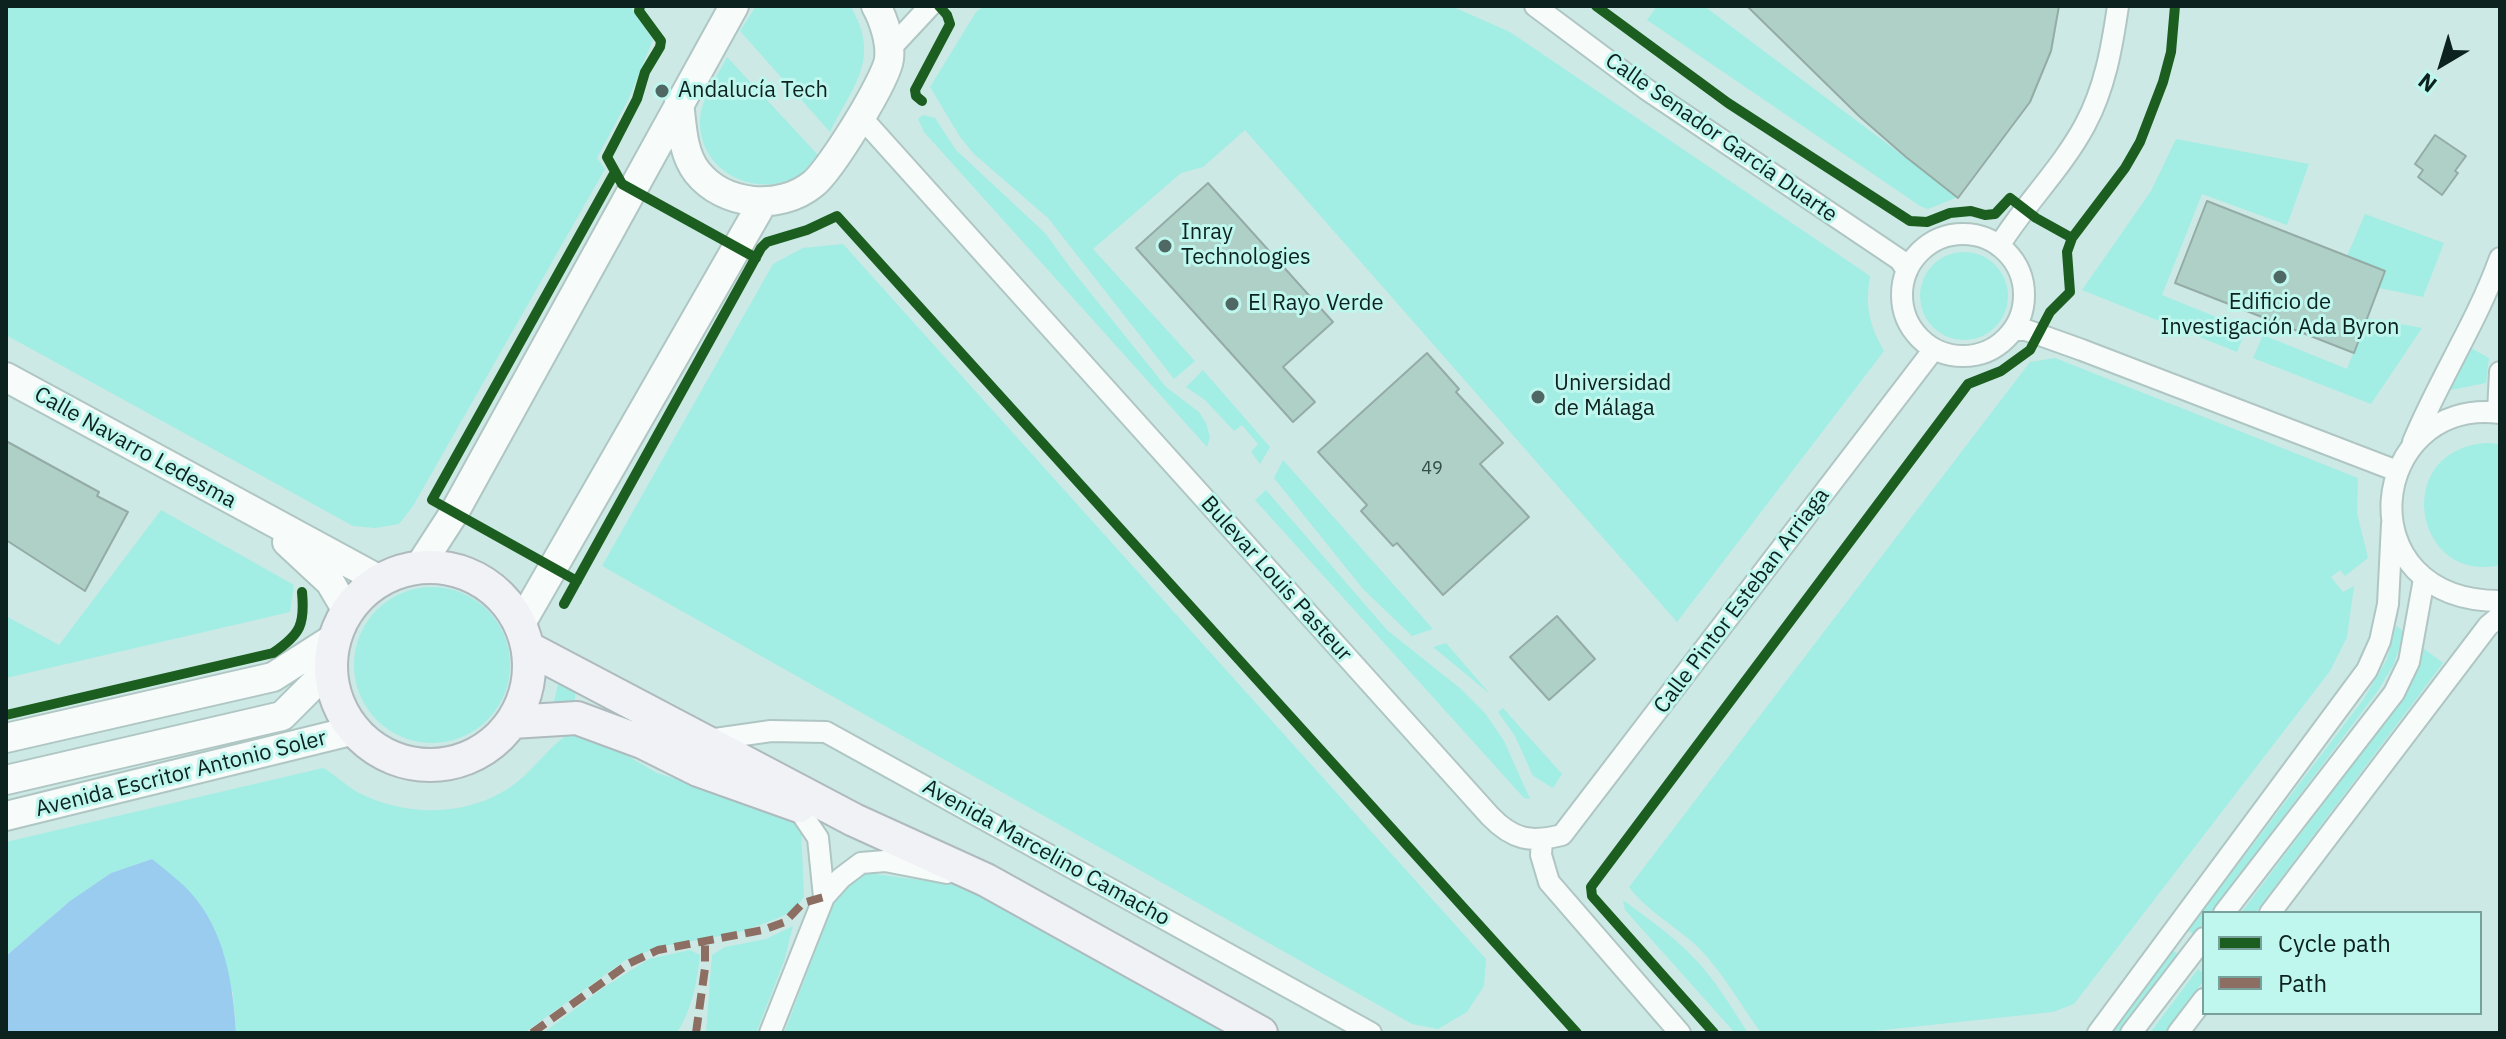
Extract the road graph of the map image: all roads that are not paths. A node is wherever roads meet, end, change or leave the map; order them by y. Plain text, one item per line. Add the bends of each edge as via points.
1 (734, 6) edge
2 (876, 6) edge
3 (930, 6) edge
4 (1535, 6) edge
5 (2118, 6) edge
6 (888, 51) junction
7 (679, 102) junction
8 (861, 117) junction
9 (763, 202) junction
10 (1999, 246) junction
11 (2500, 258) edge
12 (1907, 271) junction
13 (2014, 330) junction
14 (1934, 349) junction
15 (2500, 372) edge
16 (6, 377) edge
17 (2499, 412) edge
18 (2409, 450) junction
19 (2397, 471) junction
20 (264, 519) junction
21 (2392, 524) junction
22 (419, 567) junction
23 (2424, 579) junction
24 (380, 580) junction
25 (2500, 601) edge
26 (2500, 616) edge
27 (524, 636) junction
28 (337, 639) junction
29 (512, 722) junction
30 (355, 730) junction
31 (6, 738) edge
32 (708, 740) junction
33 (6, 780) edge
34 (795, 804) junction
35 (6, 816) edge
36 (854, 820) junction
37 (1542, 840) junction
38 (986, 880) junction
39 (824, 897) junction
40 (2226, 911) edge
41 (2272, 911) edge
42 (2202, 941) edge
43 (2202, 1002) edge
44 (2102, 1028) edge
45 (770, 1033) edge
46 (1261, 1033) edge
47 (1371, 1033) edge
48 (1680, 1033) edge
49 (2087, 1033) edge
50 (2131, 1033) edge
51 (2178, 1033) edge

1 - 7 street
2 - 6 street
3 - 6 street
4 - 12 street, Calle Senador García Duarte via 1646,89 1900,260
5 - 10 street via 2102,84 2084,127
6 - 8 street via 889,61
7 - 9 street via 685,147 697,172 724,195
7 - 22 street via 454,513
8 - 9 street via 814,183 795,196
8 - 37 street, Bulevar Louis Pasteur via 1490,816 1524,839
9 - 27 street
10 - 12 street via 1968,234 1949,236 1931,243
10 - 13 street via 2022,278 2024,296
11 - 18 street
12 - 14 street via 1902,306 1919,338
13 - 14 street via 1994,348 1969,356
13 - 19 street via 2082,350
14 - 37 street, Calle Pintor Esteban Arriaga via 1575,820 1562,835
15 - 17 street
16 - 20 street, Calle Navarro Ledesma
17 - 18 street via 2459,415 2431,428
18 - 19 street
19 - 21 street
20 - 24 street, Calle Navarro Ledesma
20 - 28 street, Calle Navarro Ledesma via 330,582
21 - 23 street via 2399,546
21 - 44 street via 2388,604 2367,670
22 - 24 main road
22 - 27 main road via 450,569 479,580 503,599
23 - 25 street via 2447,594
23 - 40 street via 2409,662 2394,693
24 - 28 main road via 362,594
26 - 41 street
27 - 29 main road via 529,674
27 - 32 main road
28 - 30 main road via 337,701
28 - 31 street via 273,677
28 - 33 street, Avenida Escritor Antonio Soler via 282,716
29 - 30 main road via 491,745 465,759 436,765 406,762 378,750
29 - 34 main road via 577,718
30 - 35 street, Avenida Escritor Antonio Soler
32 - 36 main road
32 - 47 street, Avenida Marcelino Camacho via 771,731 826,732
34 - 36 main road
34 - 39 street via 818,838
36 - 38 main road
37 - 48 street via 1549,882
38 - 39 street via 885,861 861,863
38 - 46 main road
39 - 45 street
42 - 50 street
43 - 51 street
44 - 49 street

